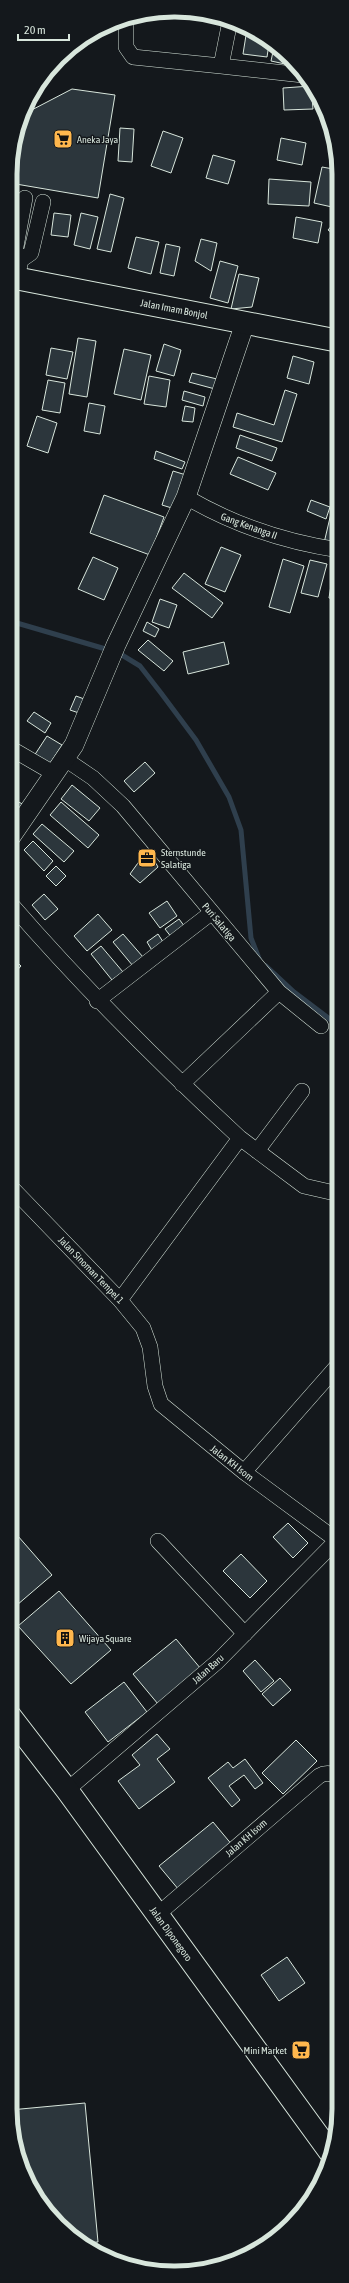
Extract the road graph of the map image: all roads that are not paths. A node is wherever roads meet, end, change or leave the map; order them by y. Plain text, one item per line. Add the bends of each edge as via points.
1 (126, 24) edge
2 (229, 27) edge
3 (221, 66) junction
4 (295, 74) edge
5 (25, 198) dead end
6 (43, 202) dead end
7 (17, 241) edge
8 (17, 271) edge
9 (17, 272) edge
10 (245, 323) junction
11 (332, 340) edge
12 (186, 497) junction
13 (332, 548) edge
14 (17, 751) edge
15 (60, 767) junction
16 (17, 828) edge
17 (17, 911) edge
18 (211, 913) junction
19 (279, 992) junction
20 (97, 1001) junction
21 (321, 1026) dead end
22 (182, 1084) junction
23 (302, 1091) dead end
24 (240, 1138) junction
25 (257, 1151) junction
26 (332, 1192) edge
27 (17, 1193) edge
28 (120, 1300) junction
29 (154, 1365) joint
30 (332, 1372) edge
31 (244, 1472) junction
32 (332, 1536) edge
33 (158, 1541) dead end
34 (332, 1546) edge
35 (245, 1634) junction
36 (17, 1725) edge
37 (332, 1775) edge
38 (67, 1790) junction
39 (157, 1915) junction
40 (327, 2148) edge

1 - 3 street via 126,47 132,57
2 - 3 street
3 - 4 street
5 - 7 street
6 - 8 street via 31,253
9 - 10 main road, Jalan Imam Bonjol
10 - 11 main road, Jalan Imam Bonjol
10 - 12 street
12 - 13 street, Gang Kenanga II via 214,514 266,534
12 - 15 street via 107,664 74,745
14 - 15 street, Puri Salatiga
15 - 16 street
15 - 18 street, Puri Salatiga via 93,778 118,801
17 - 20 street
18 - 19 street, Puri Salatiga
18 - 20 street
19 - 21 street, Puri Salatiga
19 - 22 street
20 - 22 street
22 - 24 street
23 - 25 street
24 - 25 street
24 - 28 street
25 - 26 street via 304,1186
27 - 28 street, Jalan Sinoman Tempel 1
28 - 29 street, Jalan Sinoman Tempel 1 via 143,1328
29 - 31 street, Jalan KH Isom via 155,1386 160,1404
30 - 31 street
31 - 32 street, Jalan KH Isom
33 - 35 street
34 - 35 street, Jalan Baru
35 - 38 street, Jalan Baru via 217,1662
36 - 38 main road, Jalan Diponegoro
37 - 39 street, Jalan KH Isom via 324,1773 319,1776
38 - 39 main road, Jalan Diponegoro
39 - 40 main road, Jalan Diponegoro

